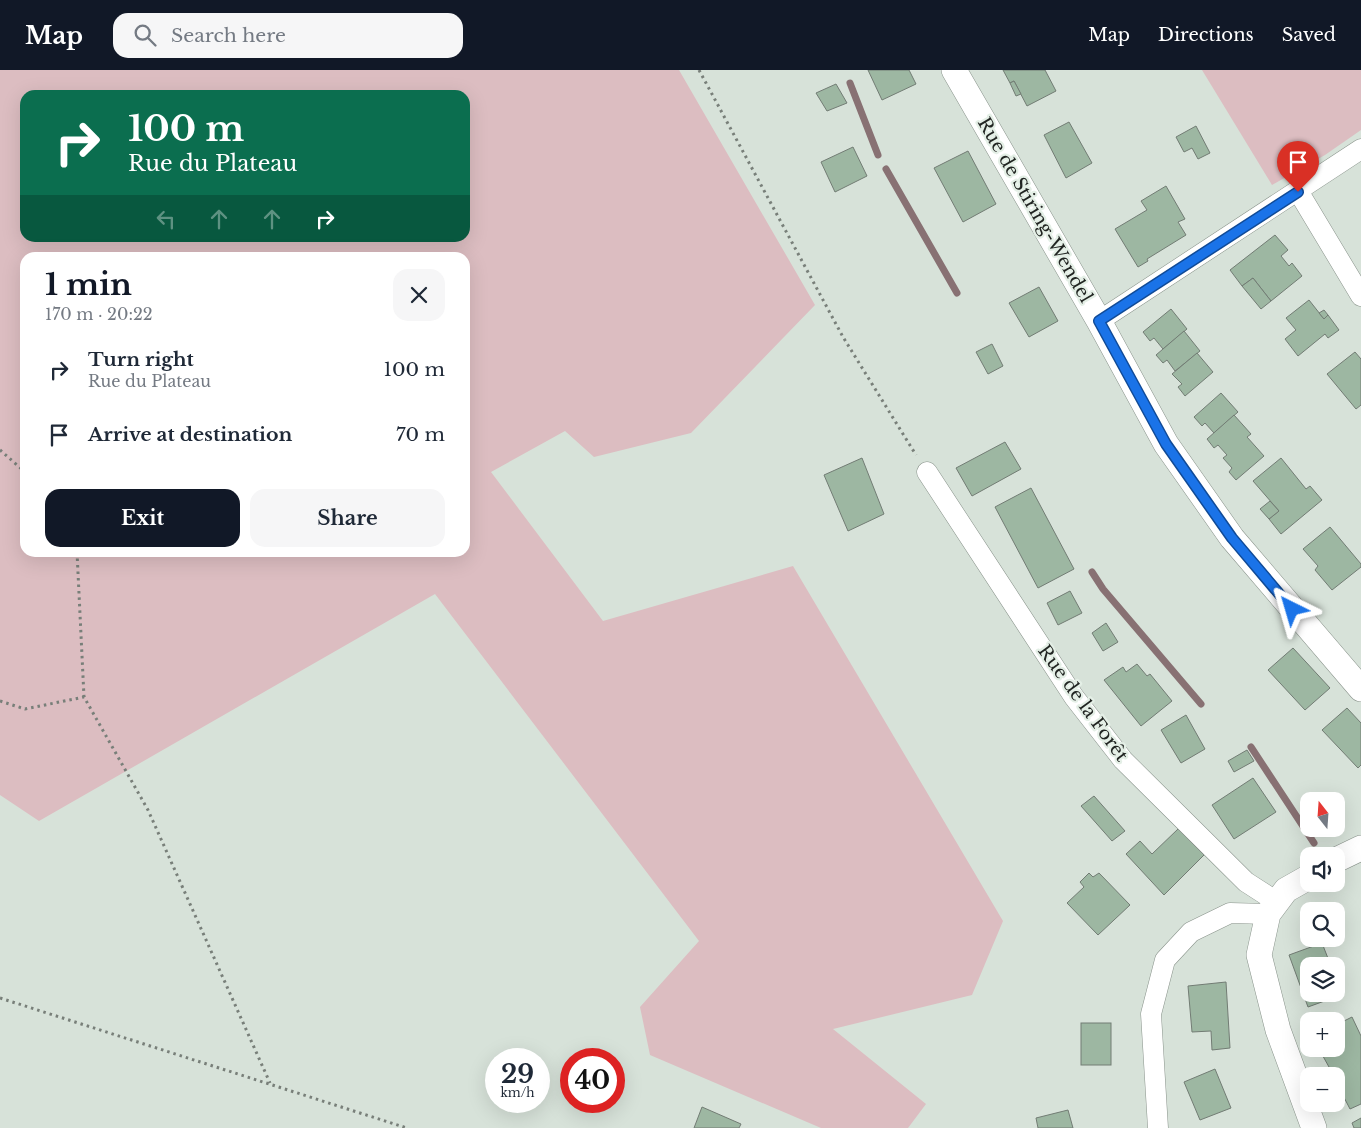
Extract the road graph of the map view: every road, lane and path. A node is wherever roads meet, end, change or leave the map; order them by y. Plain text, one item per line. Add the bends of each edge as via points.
1 (699, 70) edge
2 (954, 70) edge
3 (1361, 149) edge
4 (1298, 192) junction
5 (1361, 296) edge
6 (1099, 321) junction
7 (0, 450) edge
8 (20, 468) edge
9 (927, 472) joint
10 (77, 557) edge
11 (1361, 689) edge
12 (84, 697) junction
13 (0, 701) edge
14 (1361, 848) edge
15 (1345, 856) edge
16 (1300, 882) edge
17 (1272, 908) junction
18 (0, 998) edge
19 (270, 1083) junction
20 (407, 1128) edge
21 (1158, 1128) edge
22 (1314, 1128) edge

1 - 9 path via 843,337
2 - 6 street, Rue de Stiring-Wendel
3 - 4 street
4 - 5 street
4 - 6 street
6 - 11 street, Rue de Stiring-Wendel via 1166,444 1232,538
7 - 8 path
9 - 17 street, Rue de la Forêt via 1074,697 1123,760
10 - 12 path
12 - 13 path via 25,709
12 - 19 path via 148,810
14 - 15 street
16 - 17 street via 1286,890
17 - 21 street via 1230,913 1191,932 1165,960 1151,1014
17 - 22 street via 1259,955 1278,1030
18 - 19 path
19 - 20 path

